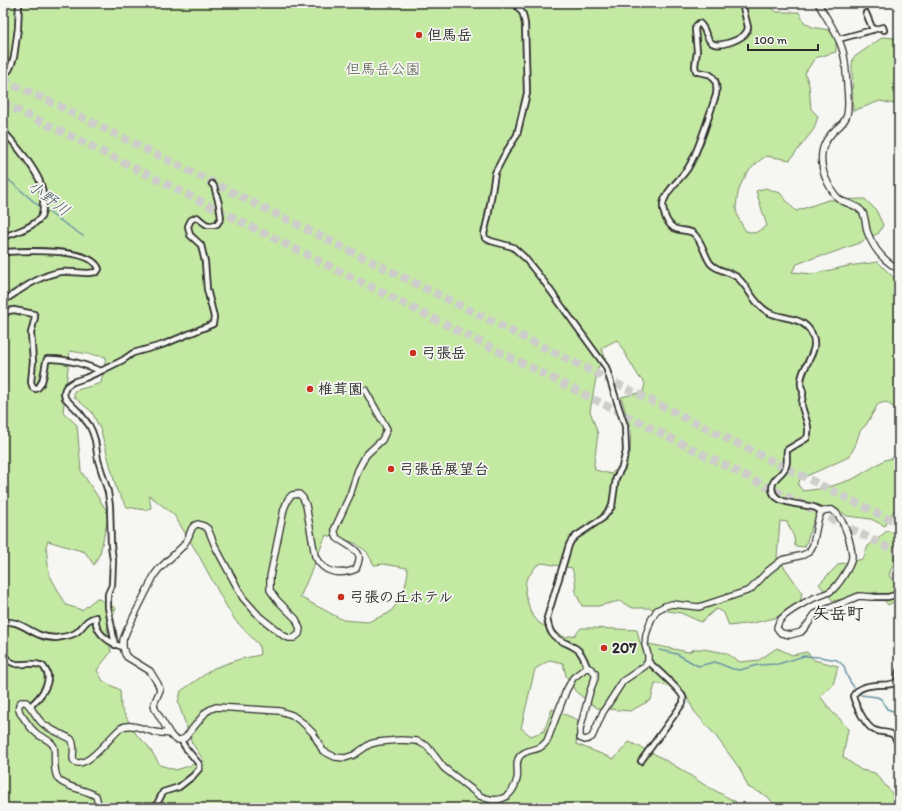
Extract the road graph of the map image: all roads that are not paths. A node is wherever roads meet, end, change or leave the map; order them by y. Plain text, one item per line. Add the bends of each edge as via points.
1 (19, 3) edge
2 (515, 3) edge
3 (742, 3) edge
4 (818, 3) edge
5 (866, 14) dead end
6 (873, 30) junction
7 (884, 30) dead end
8 (839, 39) junction
9 (3, 76) edge
10 (3, 131) edge
11 (212, 184) dead end
12 (3, 236) edge
13 (3, 252) edge
14 (899, 269) edge
15 (3, 301) edge
16 (3, 316) edge
17 (101, 371) junction
18 (365, 390) dead end
19 (821, 512) junction
20 (899, 589) edge
21 (872, 597) joint
22 (3, 623) edge
23 (115, 645) junction
24 (123, 648) junction
25 (3, 655) edge
26 (648, 661) junction
27 (587, 667) junction
28 (899, 671) edge
29 (30, 706) junction
30 (170, 734) junction
31 (181, 740) junction
32 (899, 748) edge
33 (641, 761) dead end
34 (98, 808) edge
35 (155, 808) edge

1 - 9 street via 14,57 9,70
2 - 27 street via 523,14 525,24 527,93 517,135 495,173 484,234 491,241 519,252 545,282 606,367 625,426 626,451 616,478 612,506 603,518 571,541 547,618 552,635 578,649
3 - 19 street via 748,31 731,42 714,45 702,25 698,23 696,26 696,71 712,76 717,88 716,95 688,168 665,198 663,205 670,224 675,229 695,234 712,266 736,277 767,312 798,320 812,333 814,348 804,371 801,386 804,394 802,407 809,433 807,438 787,450 787,464 773,483 773,492 784,502 817,508
4 - 8 street
5 - 6 street
6 - 7 street via 883,27
6 - 8 street
8 - 14 street via 845,59 848,103 846,116 825,142 821,154 823,171 832,191 841,200 863,213 867,231 882,258
10 - 12 street via 37,174 44,200 43,213 35,223
11 - 17 street via 220,204 221,218 217,224 206,225 197,217 191,220 188,226 190,234 201,245 214,317 213,324 162,345 133,353
13 - 15 street via 72,254 92,260 99,269 97,272 88,273 60,272 41,278
16 - 17 street via 14,310 34,314 31,332 33,388 36,389 42,384 47,359 83,364
17 - 23 street via 73,382 67,386 64,394 92,431 108,492 113,560 108,607
18 - 24 street via 387,429 382,440 366,455 360,465 335,528 337,538 359,556 356,569 333,572 318,563 306,505 299,494 292,495 284,509 270,577 270,590 296,619 299,634 294,638 284,636 260,617 243,598 208,529 198,524 192,528 183,546 155,574 127,630
19 - 21 street via 826,509 833,510 842,522 850,541 850,565 831,591 791,611 779,622 777,628 781,633 790,635 801,632 815,614 859,596
19 - 26 street via 809,552 782,560 750,590 698,607 672,604 657,610 650,620 646,635
20 - 21 street via 895,595
22 - 23 street via 11,622 40,635 56,638 74,633 89,619 96,617 96,624 103,636
23 - 24 street
24 - 30 street via 128,657 150,671 158,684 160,690 154,704 155,709
25 - 29 street via 15,664 42,666 48,673 48,682
26 - 27 street via 645,666 623,681 603,712 592,737 585,740 580,738 580,729 595,678 595,673
26 - 33 street via 677,690 684,701
27 - 31 street via 573,678 543,747 521,755 517,761 518,778 513,789 500,800 480,796 444,768 427,746 417,741 378,742 370,744 354,756 335,757 323,751 313,733 303,723 292,715 280,711 211,709
28 - 32 street via 894,683 858,689 853,696 873,730 890,733 896,737
29 - 30 street via 42,722 71,739 74,747 72,758 77,763 93,756 121,728 127,726
29 - 34 street via 26,702 21,702 18,709 35,733 50,741 54,747 54,765 58,779 96,796
30 - 31 street
31 - 35 street via 199,764 199,769 179,787 163,792

